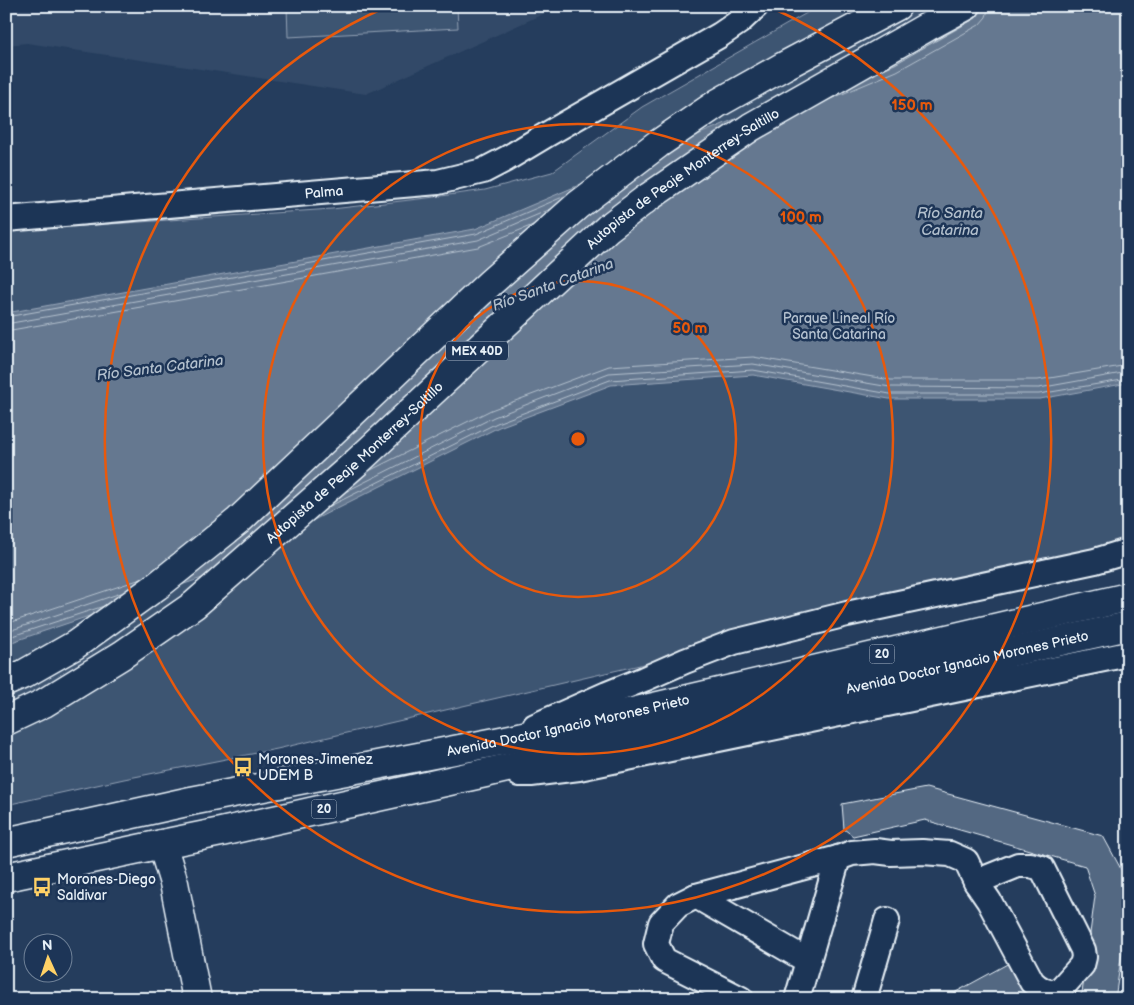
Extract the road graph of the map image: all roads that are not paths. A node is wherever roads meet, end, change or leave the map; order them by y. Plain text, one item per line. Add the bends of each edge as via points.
1 (756, 6) edge
2 (898, 6) edge
3 (966, 6) edge
4 (6, 219) edge
5 (1128, 551) edge
6 (1128, 597) edge
7 (1128, 626) edge
8 (1128, 654) edge
9 (6, 682) edge
10 (6, 721) edge
11 (639, 724) junction
12 (506, 740) junction
13 (485, 773) junction
14 (6, 842) edge
15 (162, 844) junction
16 (838, 858) junction
17 (6, 877) edge
18 (976, 882) junction
19 (696, 896) junction
20 (887, 920) dead end
21 (808, 961) junction
22 (197, 999) edge
23 (740, 999) edge
24 (797, 999) edge
25 (864, 999) edge

1 - 4 street, Palma via 720,35 483,171 438,182
2 - 9 main road, MEX 40D via 718,103 658,144 578,205 238,521 76,645
3 - 10 main road, Autopista de Peaje Monterrey-Saltillo / MEX 40D via 751,128 646,199 608,228 357,462 194,605 122,655 44,703
5 - 12 street, 20 via 734,642
6 - 11 main road, Avenida Doctor Ignacio Morones Prieto / 20
7 - 11 main road, Avenida Doctor Ignacio Morones Prieto / 20 via 793,701
8 - 13 street, Avenida Doctor Ignacio Morones Prieto / 20 via 579,768 532,774
11 - 12 main road, Avenida Doctor Ignacio Morones Prieto / 20
11 - 13 main road, Avenida Doctor Ignacio Morones Prieto / 20
12 - 14 main road, Avenida Doctor Ignacio Morones Prieto / 20 via 192,801
13 - 15 main road, Avenida Doctor Ignacio Morones Prieto / 20
15 - 17 main road, Avenida Doctor Ignacio Morones Prieto / 20
15 - 22 main road via 174,884
16 - 18 street via 875,851 950,854 966,861
16 - 19 street
16 - 21 street
18 - 18 street via 1032,982 1039,989 1058,992 1082,965 1084,957 1042,868 1018,866
19 - 21 street
19 - 23 street via 678,905 661,923 656,944 664,960
20 - 25 street
21 - 24 street

